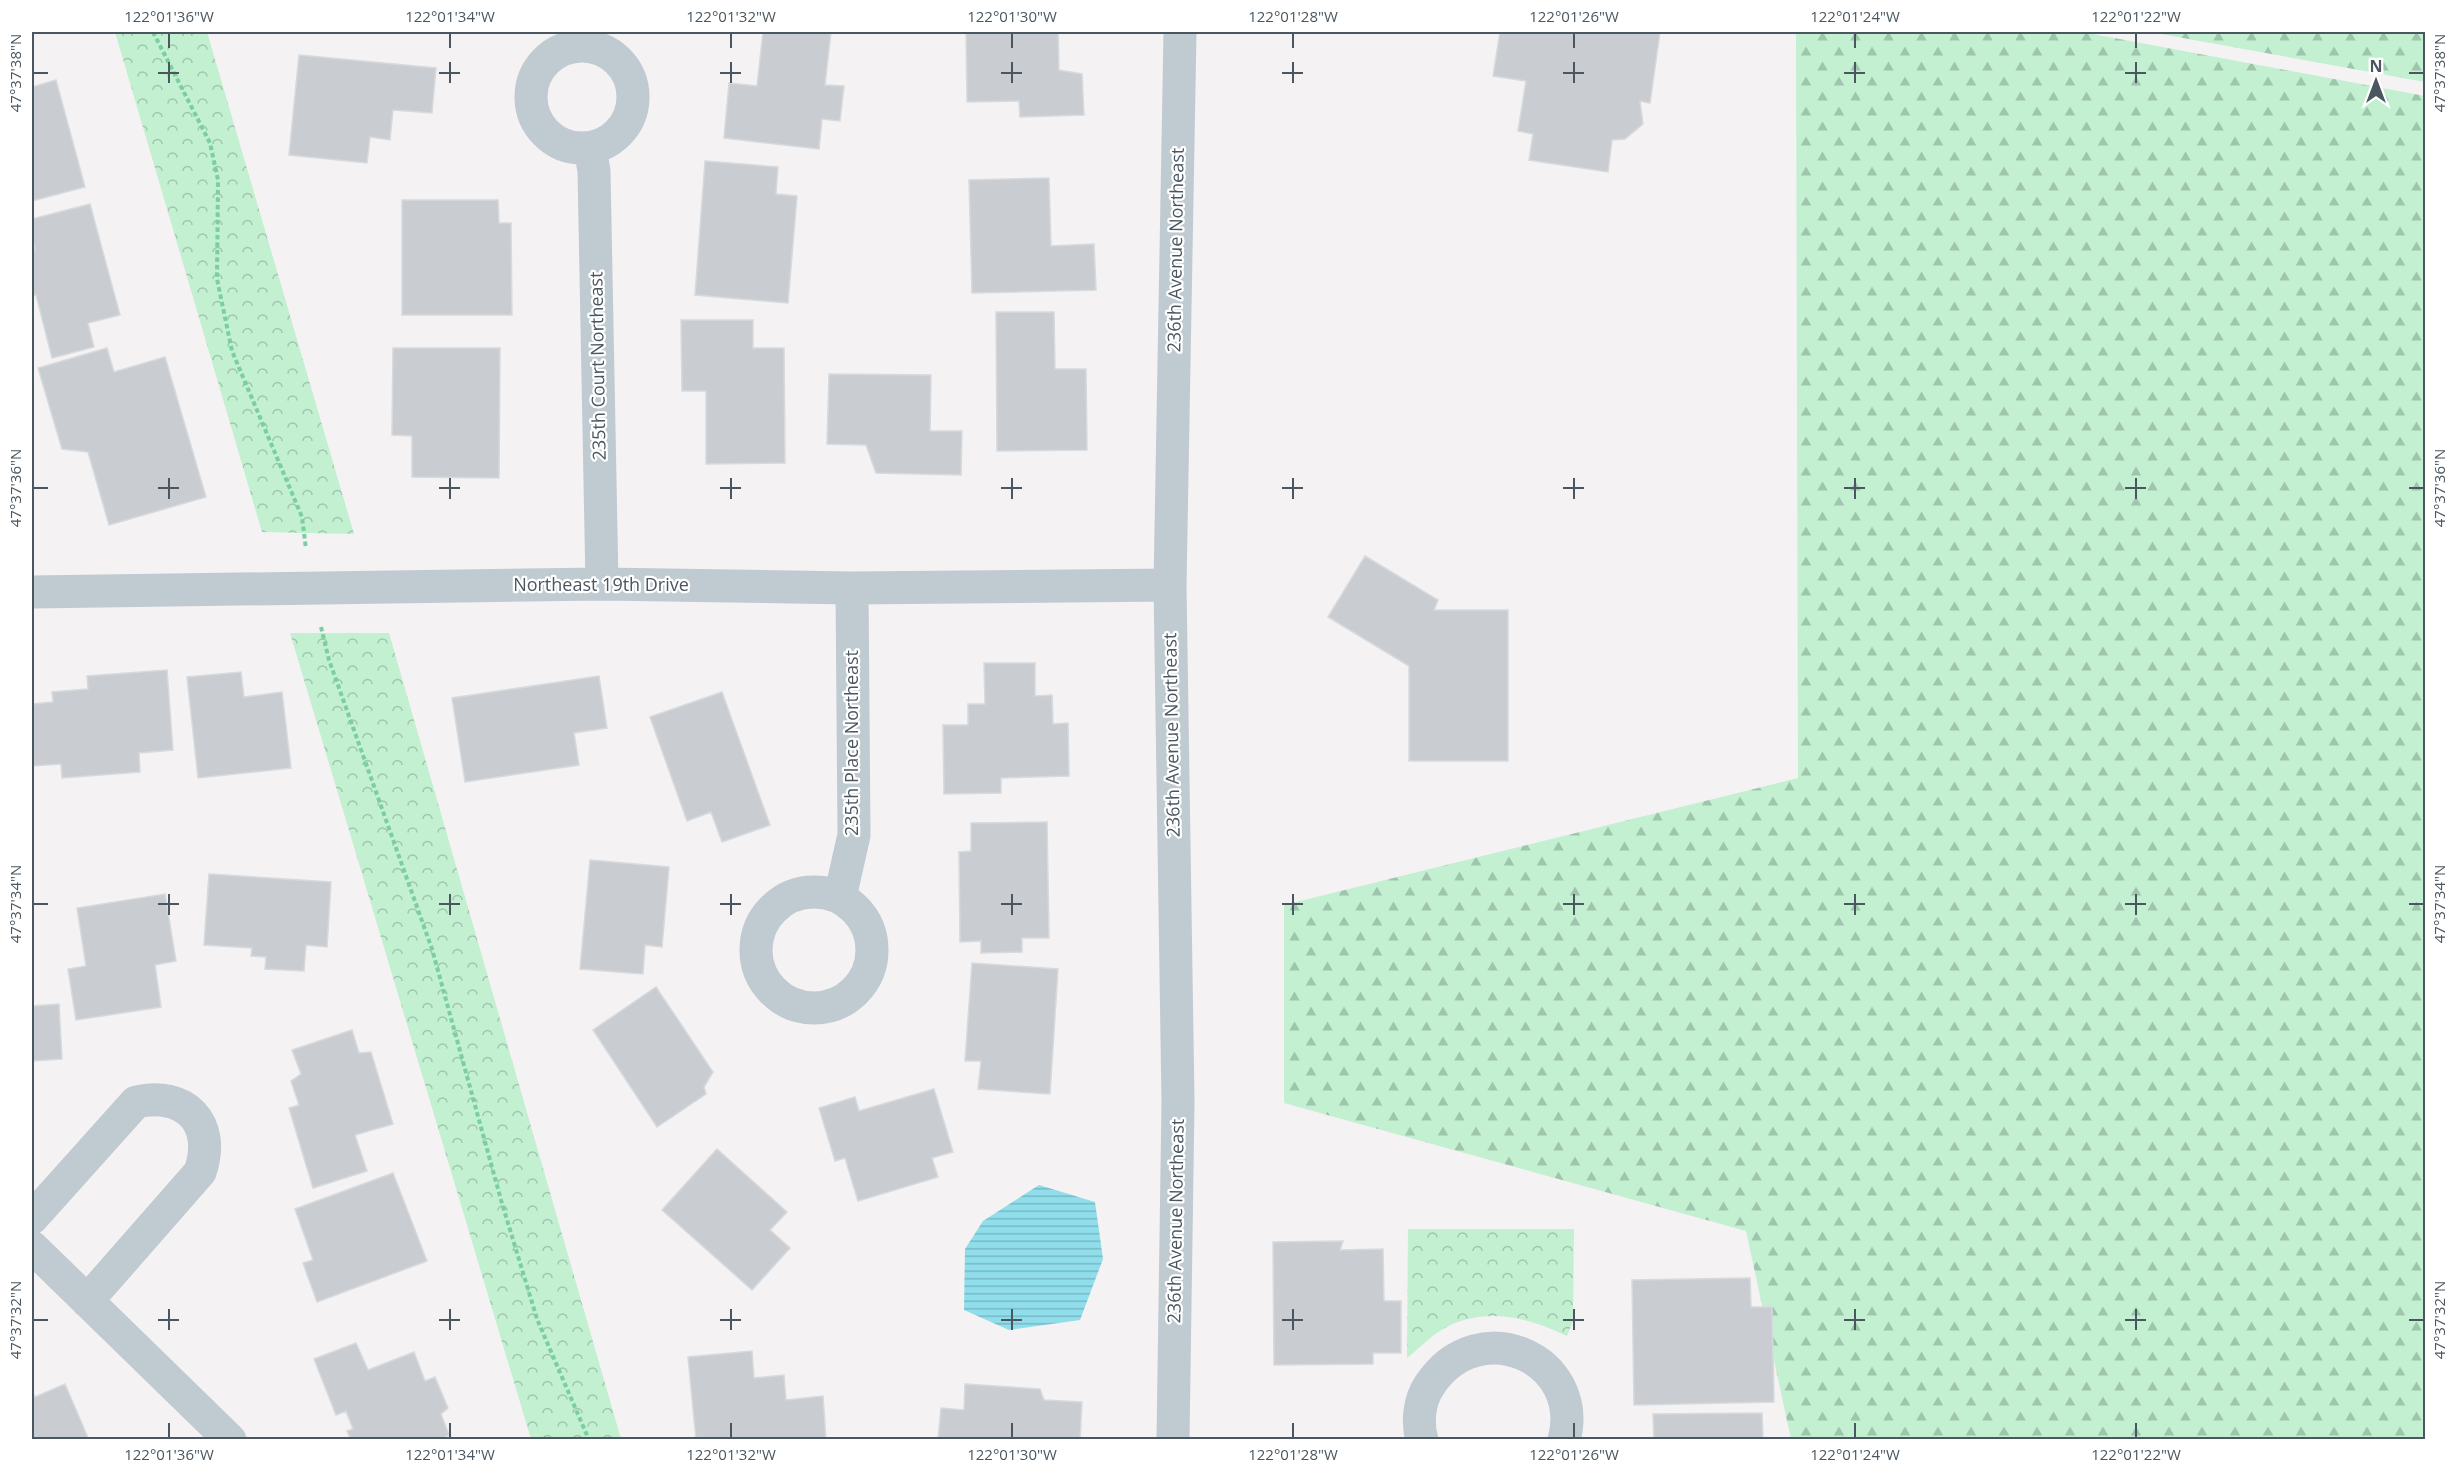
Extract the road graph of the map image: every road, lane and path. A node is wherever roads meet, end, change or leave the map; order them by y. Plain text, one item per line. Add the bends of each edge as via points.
1 (153, 32) edge
2 (1180, 32) edge
3 (590, 148) dead end
4 (602, 584) junction
5 (1170, 585) junction
6 (311, 588) junction
7 (852, 588) junction
8 (32, 592) edge
9 (840, 897) dead end
10 (32, 1218) edge
11 (32, 1247) edge
12 (87, 1301) junction
13 (230, 1440) edge
14 (589, 1440) edge
15 (1173, 1440) edge
16 (1422, 1440) edge
17 (1564, 1440) edge

1 - 6 path via 210,143 218,180 217,279 232,351 302,517
2 - 5 street, 236th Avenue Northeast
3 - 4 street, 235th Court Northeast via 594,171
4 - 6 street, Northeast 19th Drive
4 - 7 street, Northeast 19th Drive
5 - 7 street, Northeast 19th Drive
5 - 15 street, 236th Avenue Northeast via 1178,1102
6 - 8 street, Northeast 19th Drive
6 - 14 path via 329,660 432,949 537,1319
7 - 9 street, 235th Place Northeast via 854,835
10 - 12 street via 136,1102 164,1099 178,1103 200,1125 205,1156 200,1172
11 - 12 street
12 - 13 street
16 - 17 street via 1419,1414 1426,1391 1438,1372 1456,1357 1478,1348 1501,1347 1523,1353 1543,1366 1558,1384 1566,1405

